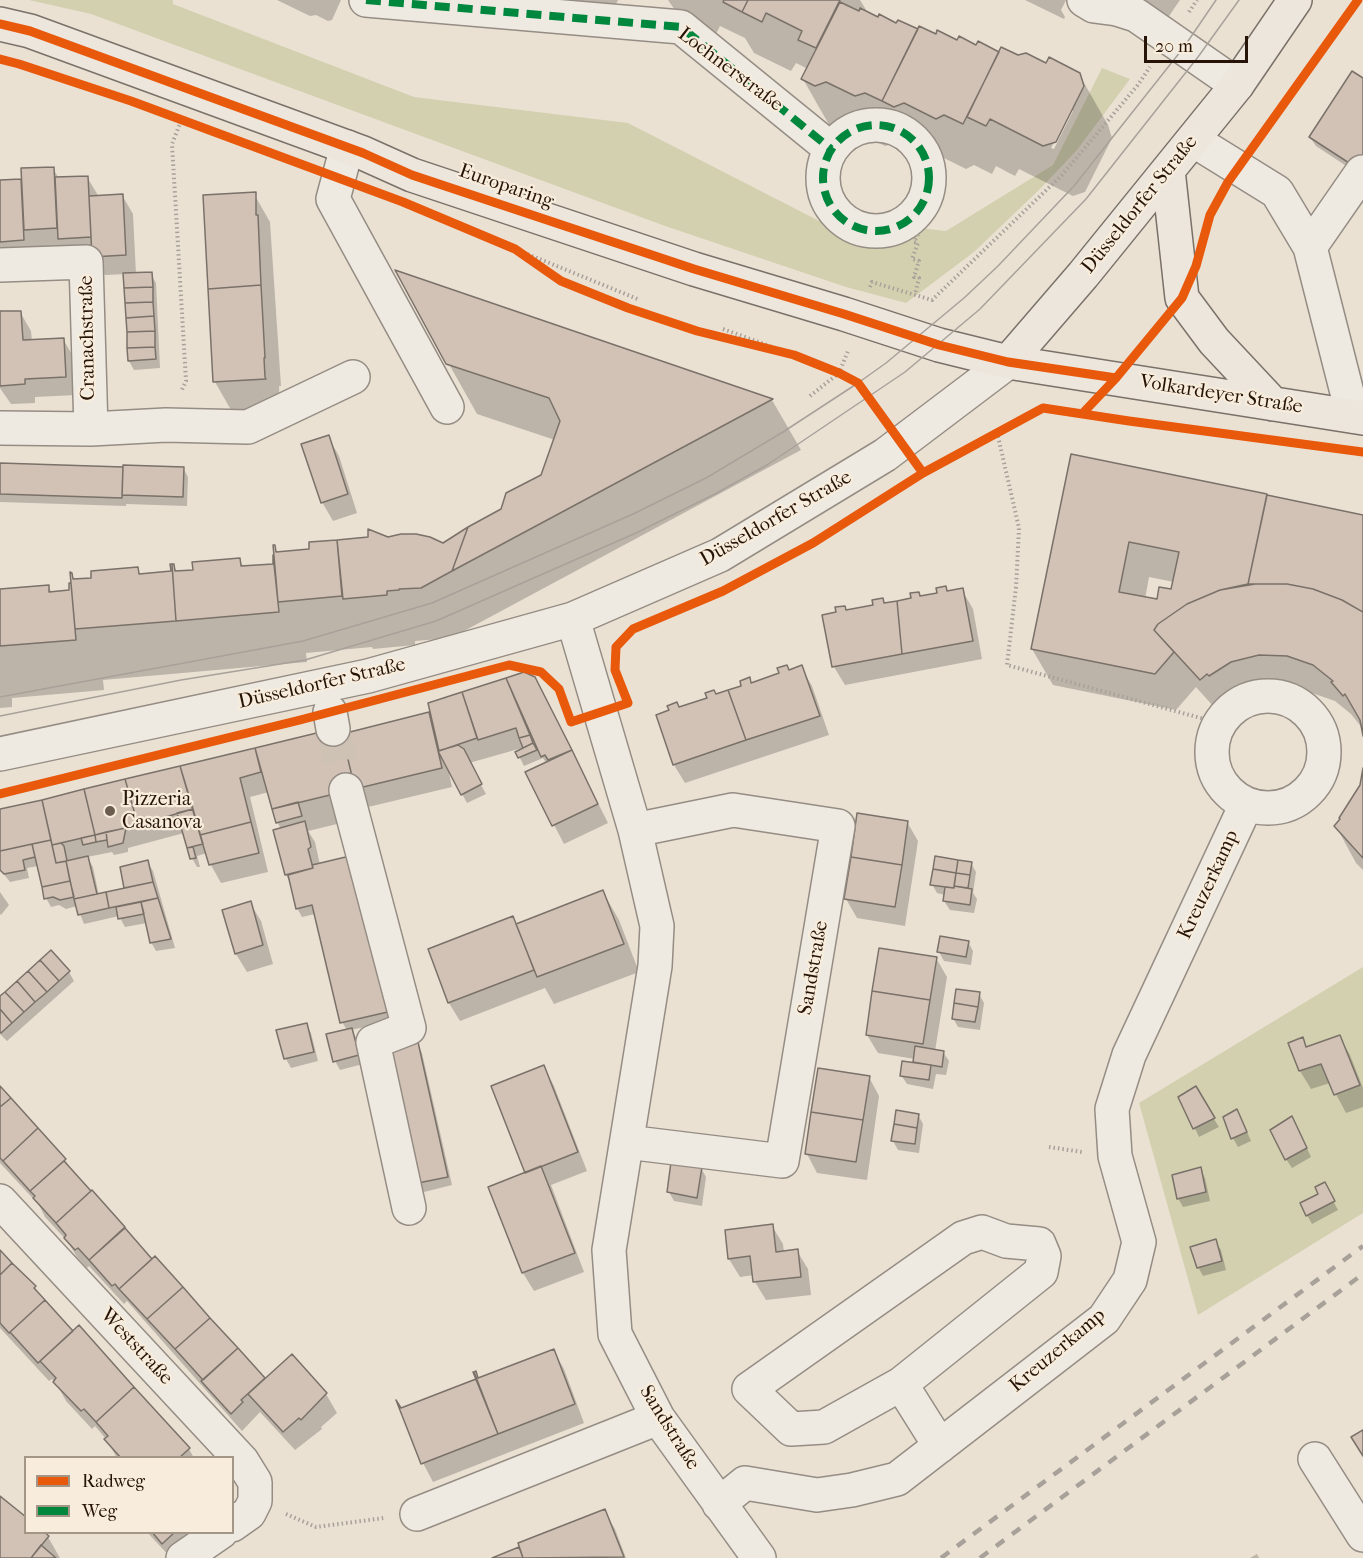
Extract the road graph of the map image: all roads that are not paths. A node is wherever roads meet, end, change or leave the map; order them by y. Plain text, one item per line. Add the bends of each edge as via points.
1 (366, 0) edge
2 (1084, 0) edge
3 (1295, 0) edge
4 (0, 24) edge
5 (1237, 84) junction
6 (1193, 140) junction
7 (347, 147) junction
8 (831, 149) junction
9 (1168, 170) junction
10 (1362, 172) edge
11 (1310, 247) junction
12 (0, 265) edge
13 (1008, 362) junction
14 (353, 377) dead end
15 (1273, 404) junction
16 (447, 407) dead end
17 (1358, 417) edge
18 (0, 428) edge
19 (91, 429) junction
20 (573, 619) junction
21 (0, 754) edge
22 (346, 790) tunnel mouth
23 (1246, 805) junction
24 (635, 830) junction
25 (627, 1142) junction
26 (0, 1201) edge
27 (409, 1208) dead end
28 (901, 1384) junction
29 (658, 1418) junction
30 (940, 1446) junction
31 (1315, 1459) dead end
32 (718, 1504) junction
33 (417, 1514) road end
34 (234, 1524) edge
35 (219, 1534) edge
36 (1363, 1535) edge
37 (183, 1558) edge
38 (759, 1558) edge

1 - 8 street, Lochnerstraße via 681,27
2 - 5 street via 1136,15
3 - 5 main road, Düsseldorfer Straße
4 - 7 main road, Europaring via 30,31
5 - 6 main road, Düsseldorfer Straße
6 - 9 main road, Düsseldorfer Straße
6 - 11 street via 1277,192
7 - 13 main road, Europaring via 412,175 694,269 939,345
7 - 16 street via 333,199
8 - 8 street via 823,172 824,190 840,217 855,227 873,231 889,230 915,215 928,193 930,179 926,156 915,141 897,128 879,124 844,135
9 - 13 main road, Düsseldorfer Straße
9 - 15 main road via 1182,298 1214,341
10 - 11 street
11 - 17 street
12 - 19 street, Cranachstraße via 86,262
13 - 15 main road, Volkardeyer Straße
13 - 20 street, Düsseldorfer Straße via 885,455 720,555
14 - 19 street, Cranachstraße via 248,427 166,425
15 - 17 main road, Volkardeyer Straße
18 - 19 street, Cranachstraße
20 - 21 street, Düsseldorfer Straße via 368,676
20 - 24 street, Sandstraße
22 - 27 street via 409,1028 373,1042
23 - 23 street, Kreuzerkamp via 1230,795 1218,780 1212,763 1212,739 1219,723 1247,699 1264,696 1294,702 1320,730 1324,748 1321,773 1310,790 1286,806 1262,809
23 - 30 street, Kreuzerkamp via 1129,1055 1112,1109 1115,1156 1139,1242 1130,1280 1104,1319
24 - 25 street, Sandstraße via 657,926 655,966
24 - 25 street, Sandstraße via 733,810 838,826 782,1161
25 - 29 street, Sandstraße via 609,1250 615,1334
26 - 34 street, Weststraße via 242,1461 255,1482 255,1501 249,1513
28 - 28 street via 1041,1272 1044,1256 1039,1244 982,1232 963,1238 749,1389 791,1429 824,1426
28 - 30 street
29 - 32 street, Sandstraße
29 - 33 street
30 - 32 street, Kreuzerkamp via 897,1479 817,1495 746,1483
31 - 36 street
32 - 38 street, Sandstraße
35 - 37 street

